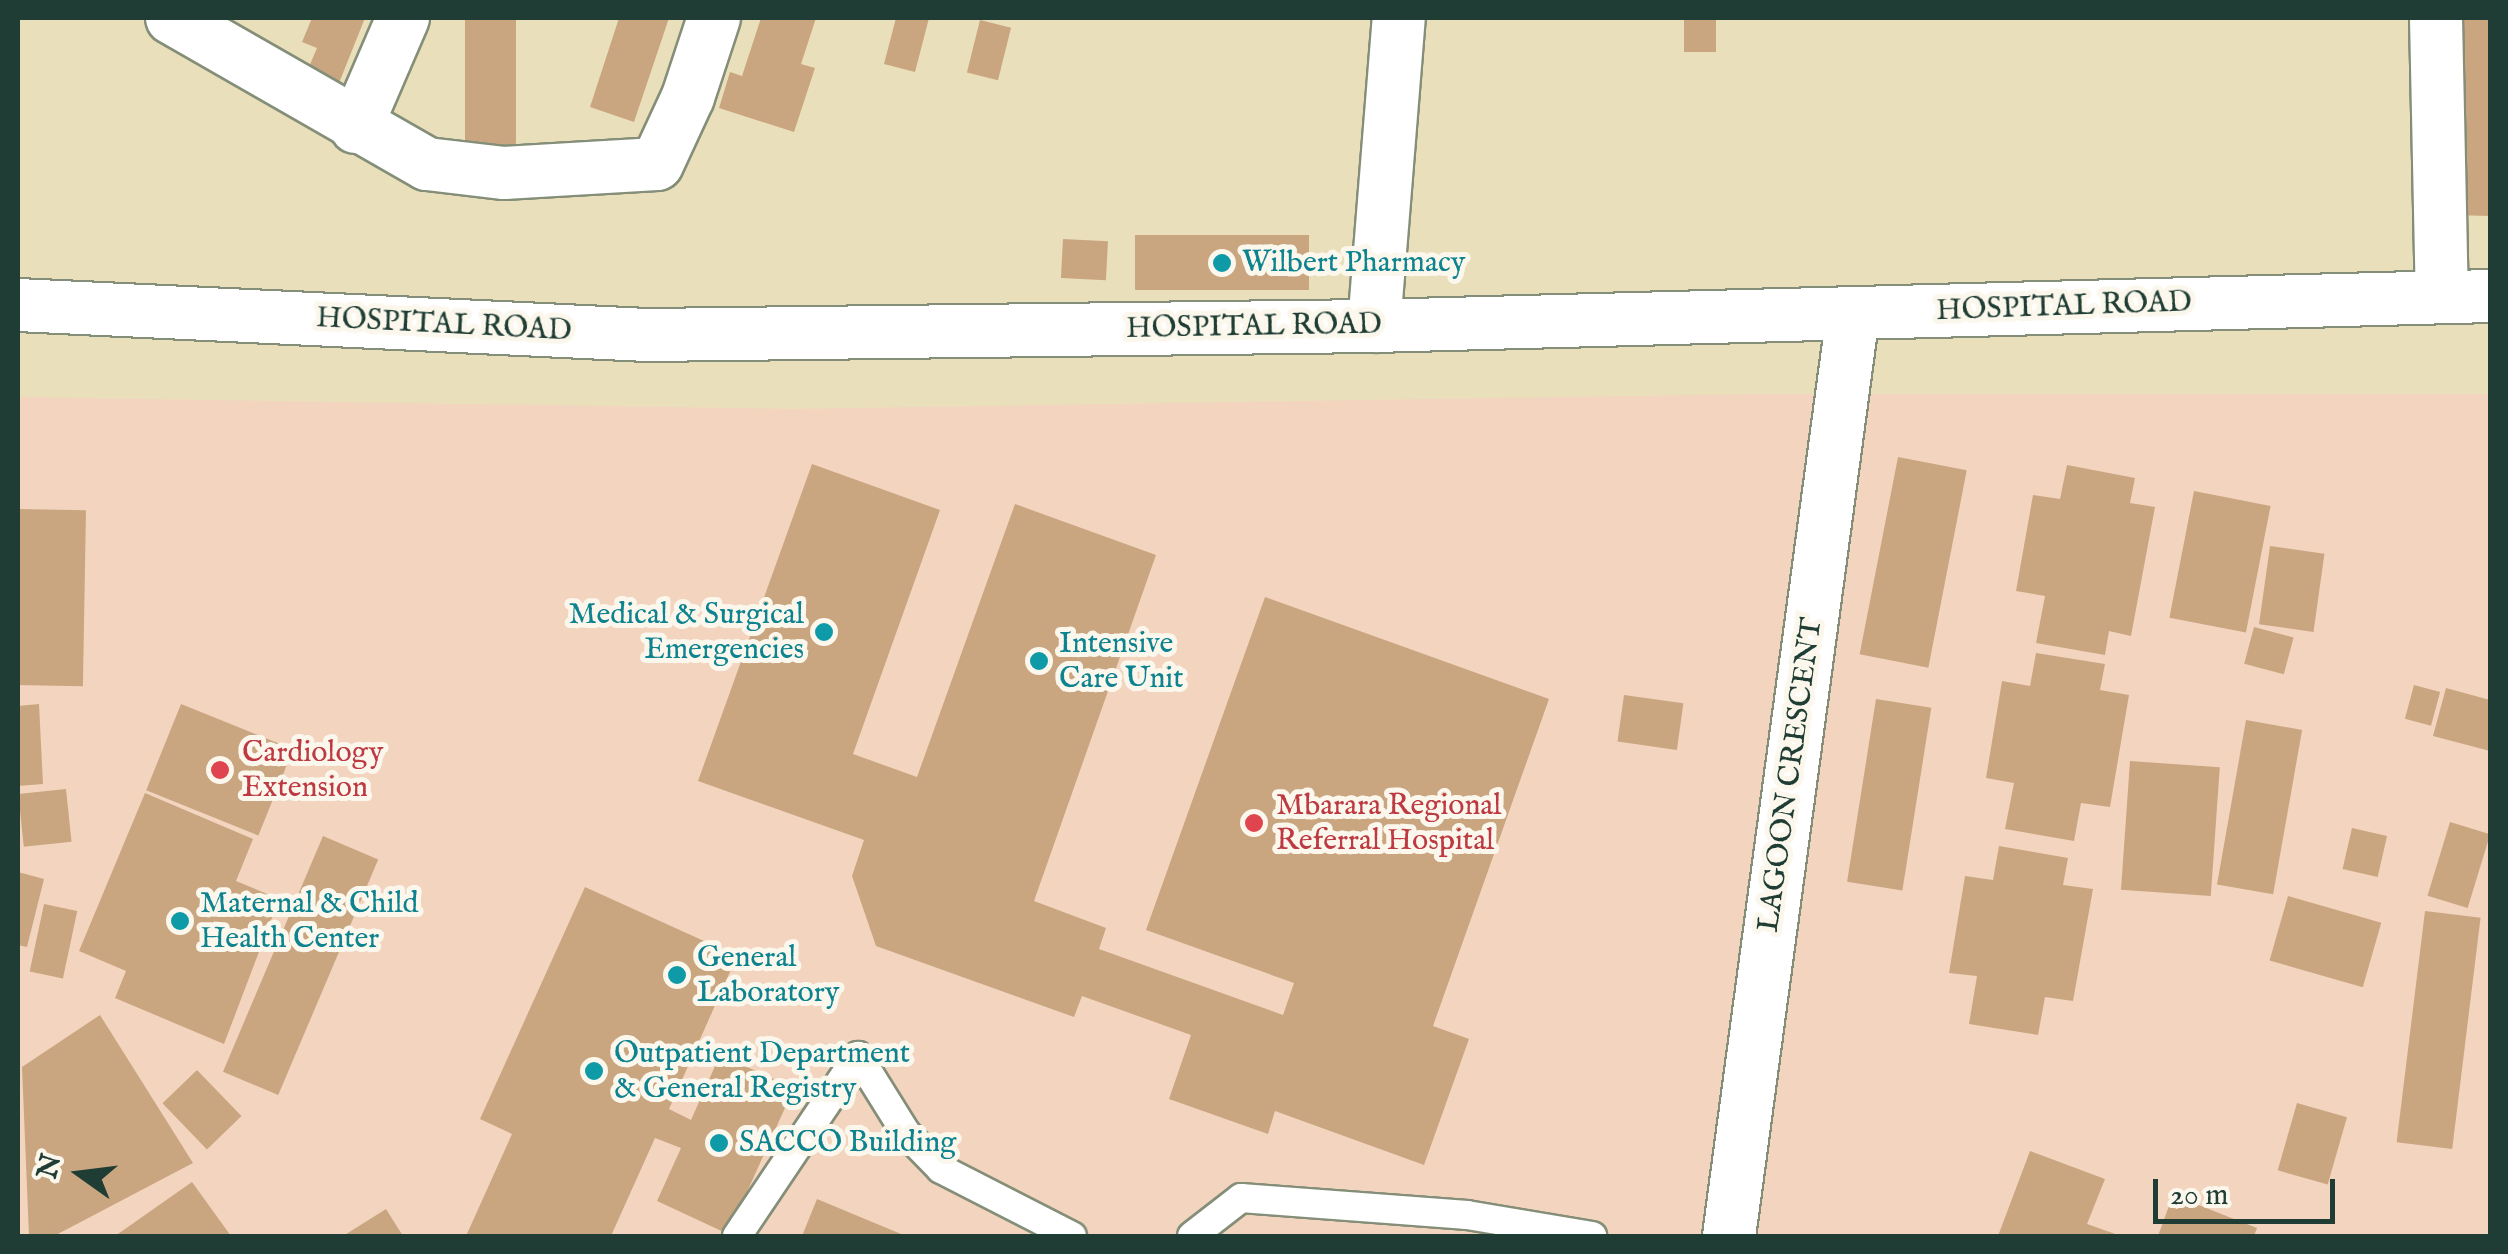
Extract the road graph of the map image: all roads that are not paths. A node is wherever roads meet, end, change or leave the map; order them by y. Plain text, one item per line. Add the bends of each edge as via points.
1 (172, 18) edge
2 (403, 18) edge
3 (714, 18) edge
4 (1398, 18) edge
5 (2436, 18) edge
6 (356, 127) junction
7 (2466, 296) edge
8 (18, 305) edge
9 (1853, 314) junction
10 (1374, 326) junction
11 (737, 1236) edge
12 (1072, 1236) edge
13 (1192, 1236) edge
14 (1592, 1236) edge
15 (1729, 1236) edge

1 - 6 street
2 - 6 street
3 - 6 street via 657,164 504,174 428,164
4 - 10 street
5 - 7 street
7 - 9 street, HOSPITAL ROAD
8 - 10 street, HOSPITAL ROAD via 647,335
9 - 10 street, HOSPITAL ROAD
9 - 15 street, LAGOON CRESCENT
11 - 12 lane via 858,1056 906,1133 941,1169
13 - 14 lane via 1242,1198 1467,1215

